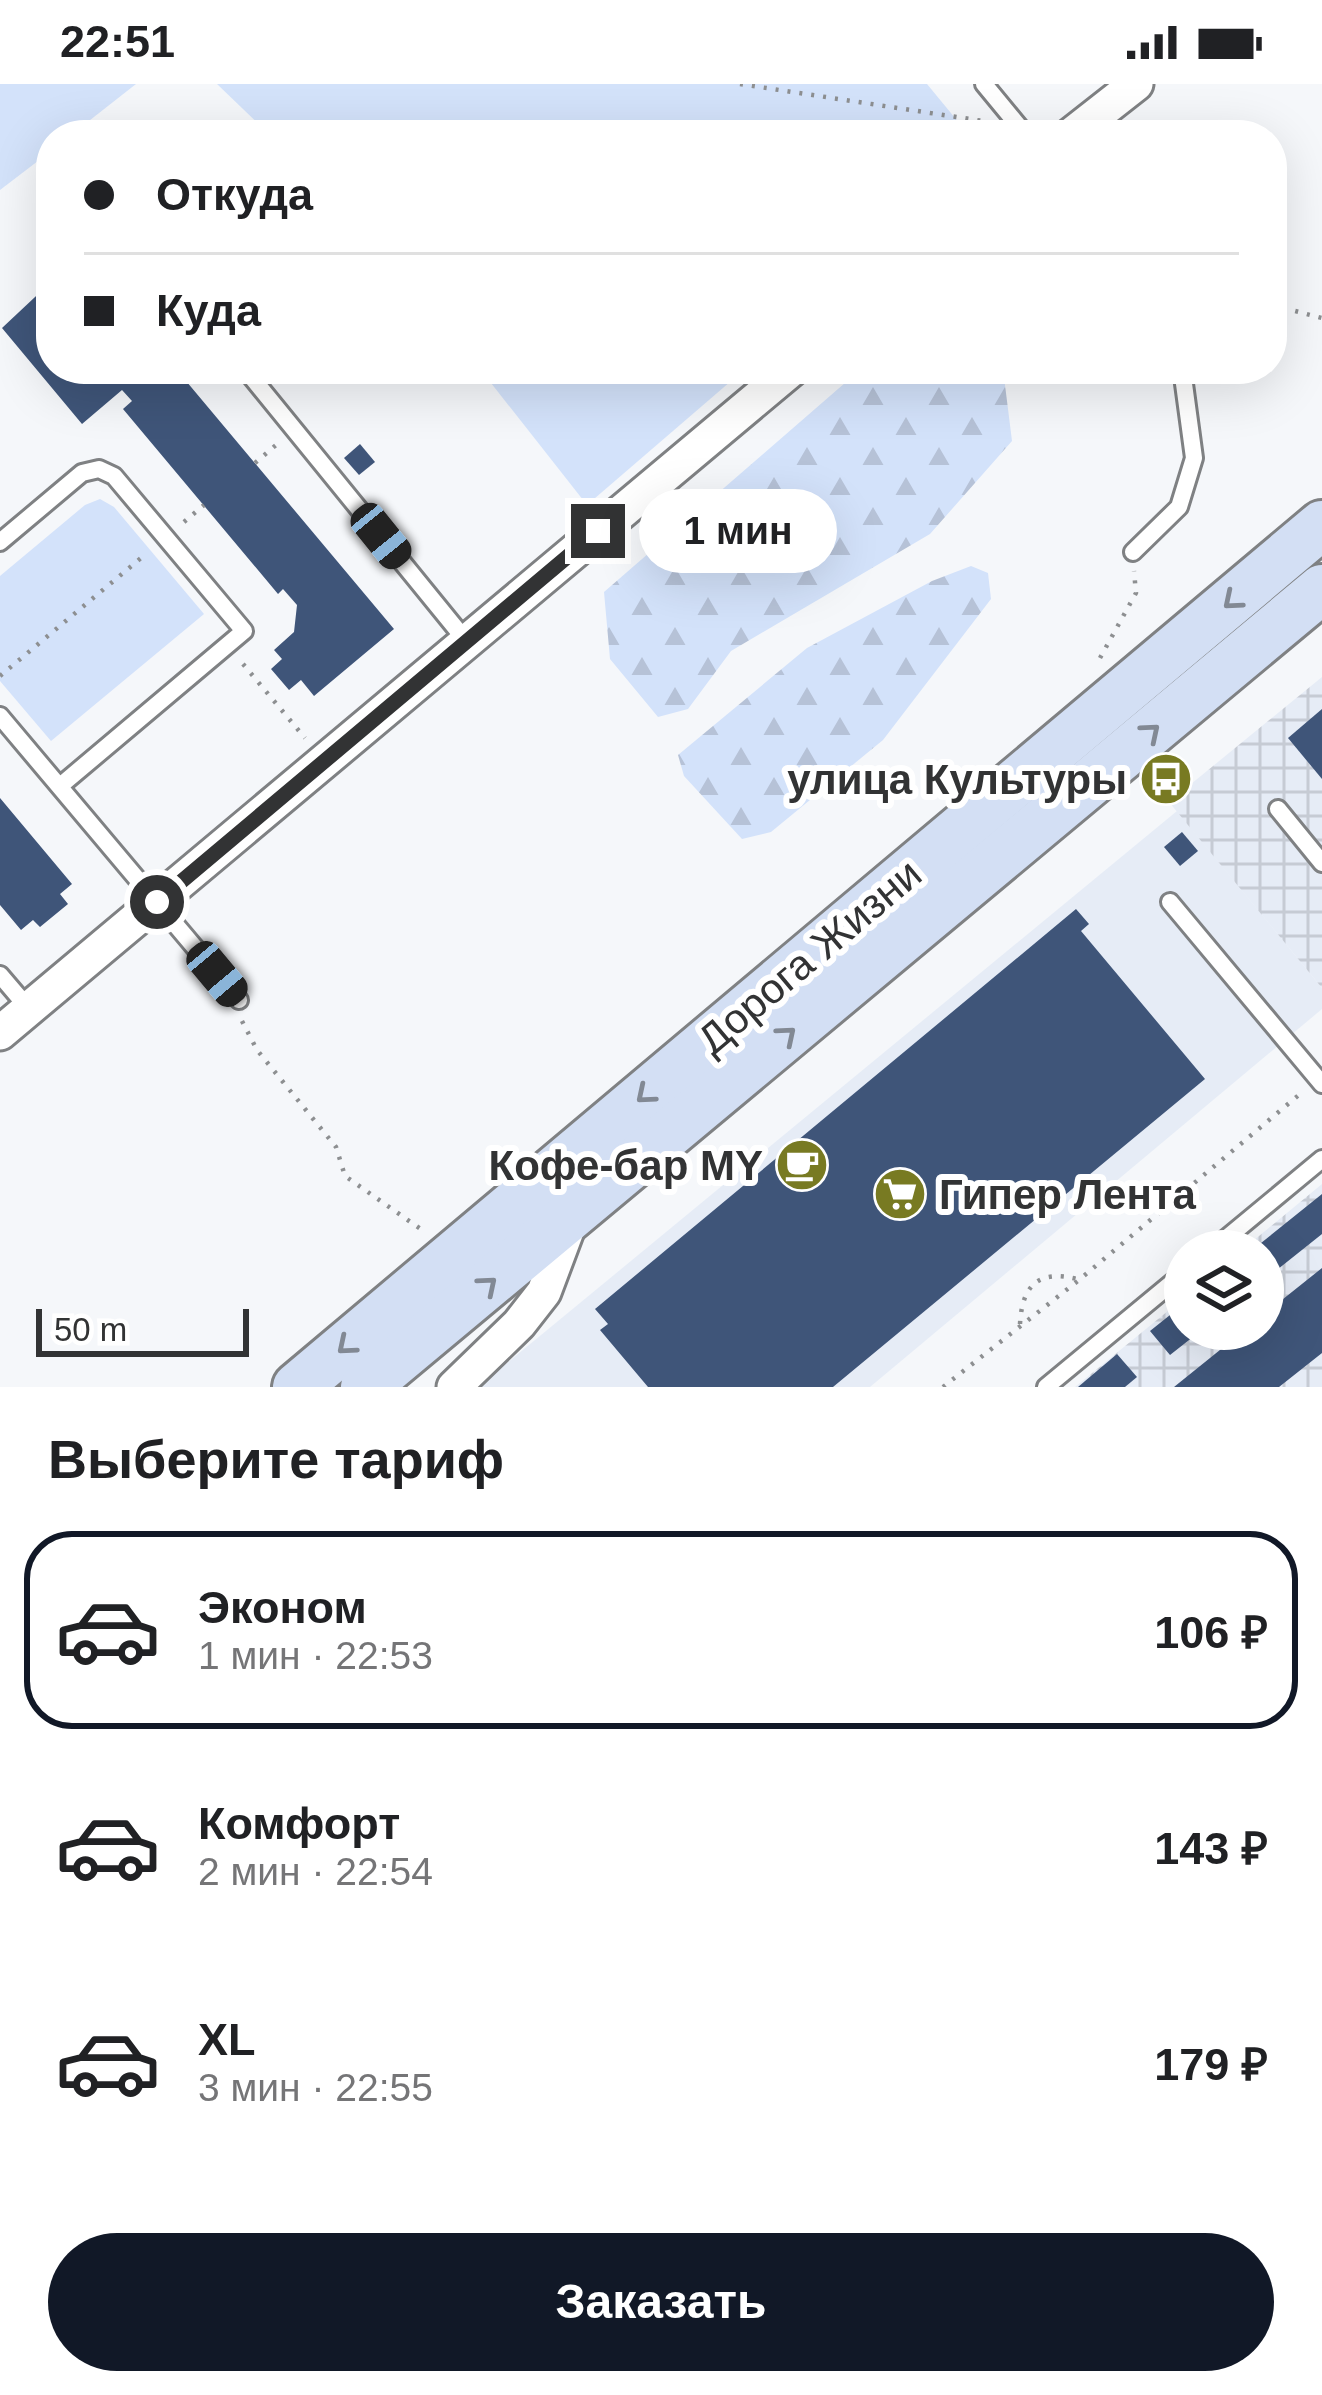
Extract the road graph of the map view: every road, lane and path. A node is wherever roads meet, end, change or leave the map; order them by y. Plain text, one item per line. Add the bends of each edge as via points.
1 (740, 84) edge
2 (984, 84) edge
3 (1136, 84) edge
4 (971, 120) edge
5 (1014, 120) edge
6 (1090, 120) edge
7 (1287, 309) edge
8 (1322, 318) edge
9 (258, 384) edge
10 (774, 384) edge
11 (1185, 384) edge
12 (295, 429) junction
13 (254, 463) dead end
14 (204, 505) dead end
15 (1322, 525) edge
16 (166, 537) junction
17 (0, 542) edge
18 (1133, 552) joint
19 (1322, 589) edge
20 (467, 642) junction
21 (227, 646) junction
22 (1097, 664) dead end
23 (0, 676) edge
24 (0, 716) edge
25 (325, 761) junction
26 (60, 786) junction
27 (1277, 809) dead end
28 (1322, 863) edge
29 (157, 902) junction
30 (1170, 902) dead end
31 (0, 975) edge
32 (239, 1000) joint
33 (29, 1009) junction
34 (0, 1033) edge
35 (1320, 1081) edge
36 (1322, 1159) edge
37 (573, 1214) junction
38 (1236, 1230) edge
39 (437, 1239) dead end
40 (1079, 1280) junction
41 (1164, 1289) edge
42 (1020, 1324) junction
43 (297, 1387) edge
44 (365, 1387) edge
45 (454, 1387) edge
46 (943, 1387) edge
47 (1046, 1387) edge

1 - 4 path
2 - 5 lane
3 - 6 street
7 - 8 path
9 - 12 lane
10 - 20 street
11 - 18 lane via 1194,458 1179,507
12 - 13 path
12 - 20 lane
14 - 16 path
15 -> 43 main road, Дорога Жизни
16 - 17 lane via 99,469 82,473
16 - 21 lane via 244,632
16 - 23 path
18 - 22 path via 1136,593
37 -> 19 main road, Дорога Жизни
20 - 25 street
21 - 25 path
21 - 26 lane
24 - 26 lane
25 - 29 street
26 - 29 lane
27 - 28 lane
29 - 32 lane
29 - 33 street
30 - 35 lane
31 - 33 lane
32 - 39 path via 242,1027 336,1147 345,1176
33 - 34 street
35 - 40 path
36 - 38 lane
44 -> 37 main road, Дорога Жизни
37 - 45 street via 544,1292
40 - 42 path
40 - 42 path via 1057,1274 1035,1282 1021,1300
41 - 47 lane
42 - 46 path

